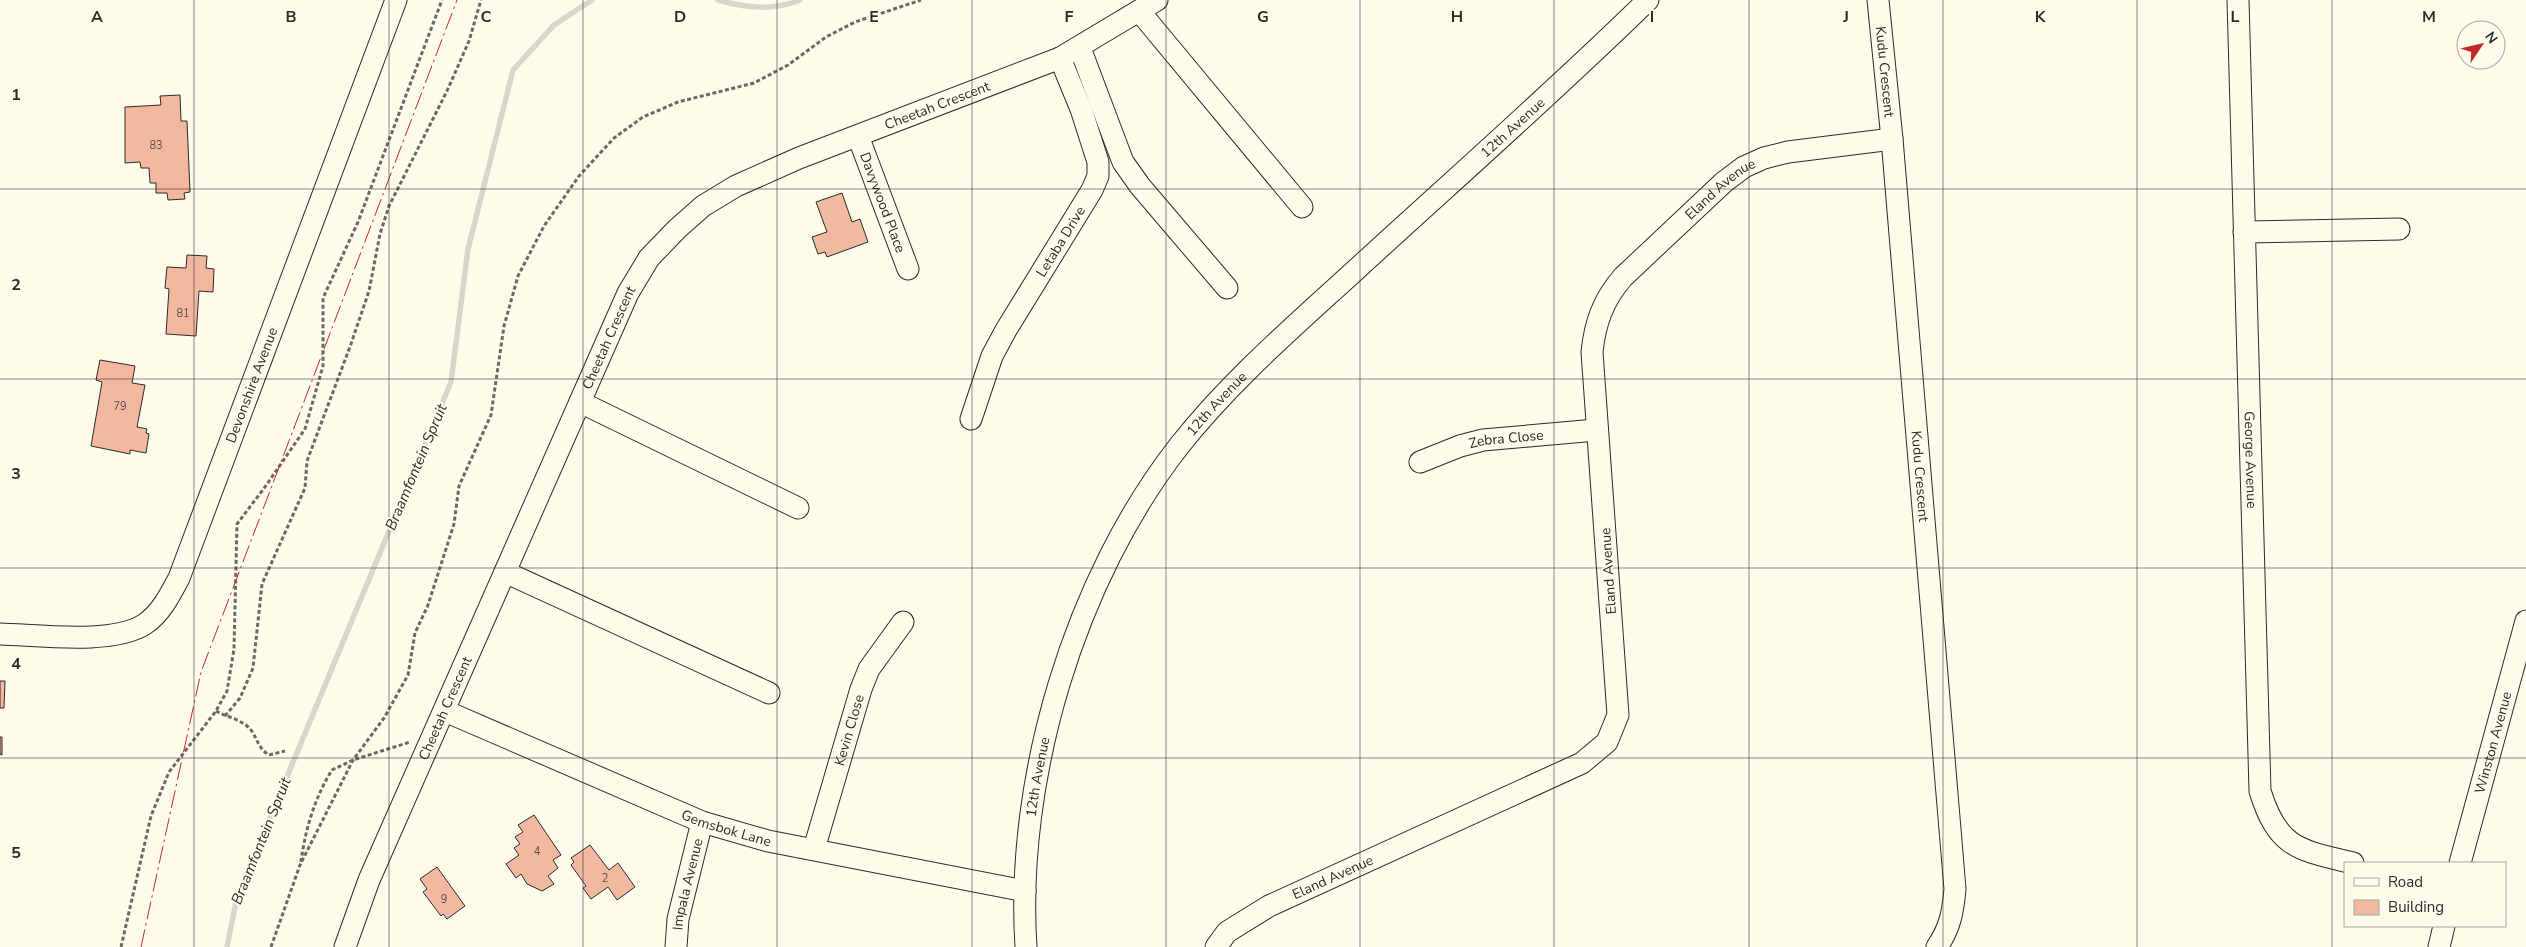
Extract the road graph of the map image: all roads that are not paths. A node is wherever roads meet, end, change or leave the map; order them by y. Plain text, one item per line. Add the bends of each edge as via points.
1 (396, 0) edge
2 (1648, 0) edge
3 (1878, 0) edge
4 (2238, 0) edge
5 (1148, 6) edge
6 (1080, 48) junction
7 (1060, 58) junction
8 (858, 136) junction
9 (1892, 139) junction
10 (1302, 208) dead end
11 (2399, 228) dead end
12 (2244, 232) junction
13 (908, 269) dead end
14 (1227, 288) dead end
15 (580, 402) junction
16 (971, 419) dead end
17 (1596, 430) junction
18 (1420, 462) dead end
19 (798, 508) dead end
20 (505, 572) junction
21 (2526, 621) edge
22 (903, 622) dead end
23 (0, 634) edge
24 (770, 693) dead end
25 (444, 711) junction
26 (702, 822) junction
27 (814, 849) junction
28 (2349, 862) edge
29 (2460, 862) edge
30 (1025, 891) junction
31 (2444, 927) edge
32 (344, 947) edge
33 (676, 947) edge
34 (1026, 947) edge
35 (1216, 947) edge
36 (1937, 947) edge
37 (2439, 947) edge

1 - 23 street, Devonshire Avenue via 170,596 146,624 128,633 93,636
2 - 30 street, 12th Avenue via 1299,321 1228,391 1179,447 1135,511 1095,586 1061,678 1042,745
3 - 9 street, Kudu Crescent
4 - 12 street, George Avenue
5 - 6 street, Cheetah Crescent
5 - 10 street
6 - 7 street, Cheetah Crescent
6 - 14 street via 1123,162
7 - 8 street, Cheetah Crescent
7 - 16 street, Letaba Drive via 1095,154 1098,176 992,356
8 - 13 street, Davywood Place
8 - 15 street, Cheetah Crescent via 736,186 703,206 677,229 649,258 628,293
9 - 17 street, Eland Avenue via 1788,152 1744,167 1623,277 1610,292 1595,330 1592,352
9 - 36 street, Kudu Crescent via 1955,889 1954,912 1948,931
11 - 12 street
12 - 28 street, George Avenue via 2260,791 2278,832 2294,846
15 - 19 street
15 - 20 street, Cheetah Crescent
17 - 18 street, Zebra Close via 1483,440
17 - 35 street, Eland Avenue via 1618,715 1607,742 1582,763 1268,906 1226,932
20 - 24 street
20 - 25 street, Cheetah Crescent
21 - 29 street, Winston Avenue
22 - 27 street, Kevin Close via 869,669 861,689
25 - 26 street, Gemsbok Lane
25 - 32 street, Cheetah Crescent via 369,880
26 - 27 street, Gemsbok Lane via 768,841
26 - 33 street, Impala Avenue via 678,919
27 - 30 street, Gemsbok Lane
30 - 34 street, 12th Avenue
31 - 37 street

